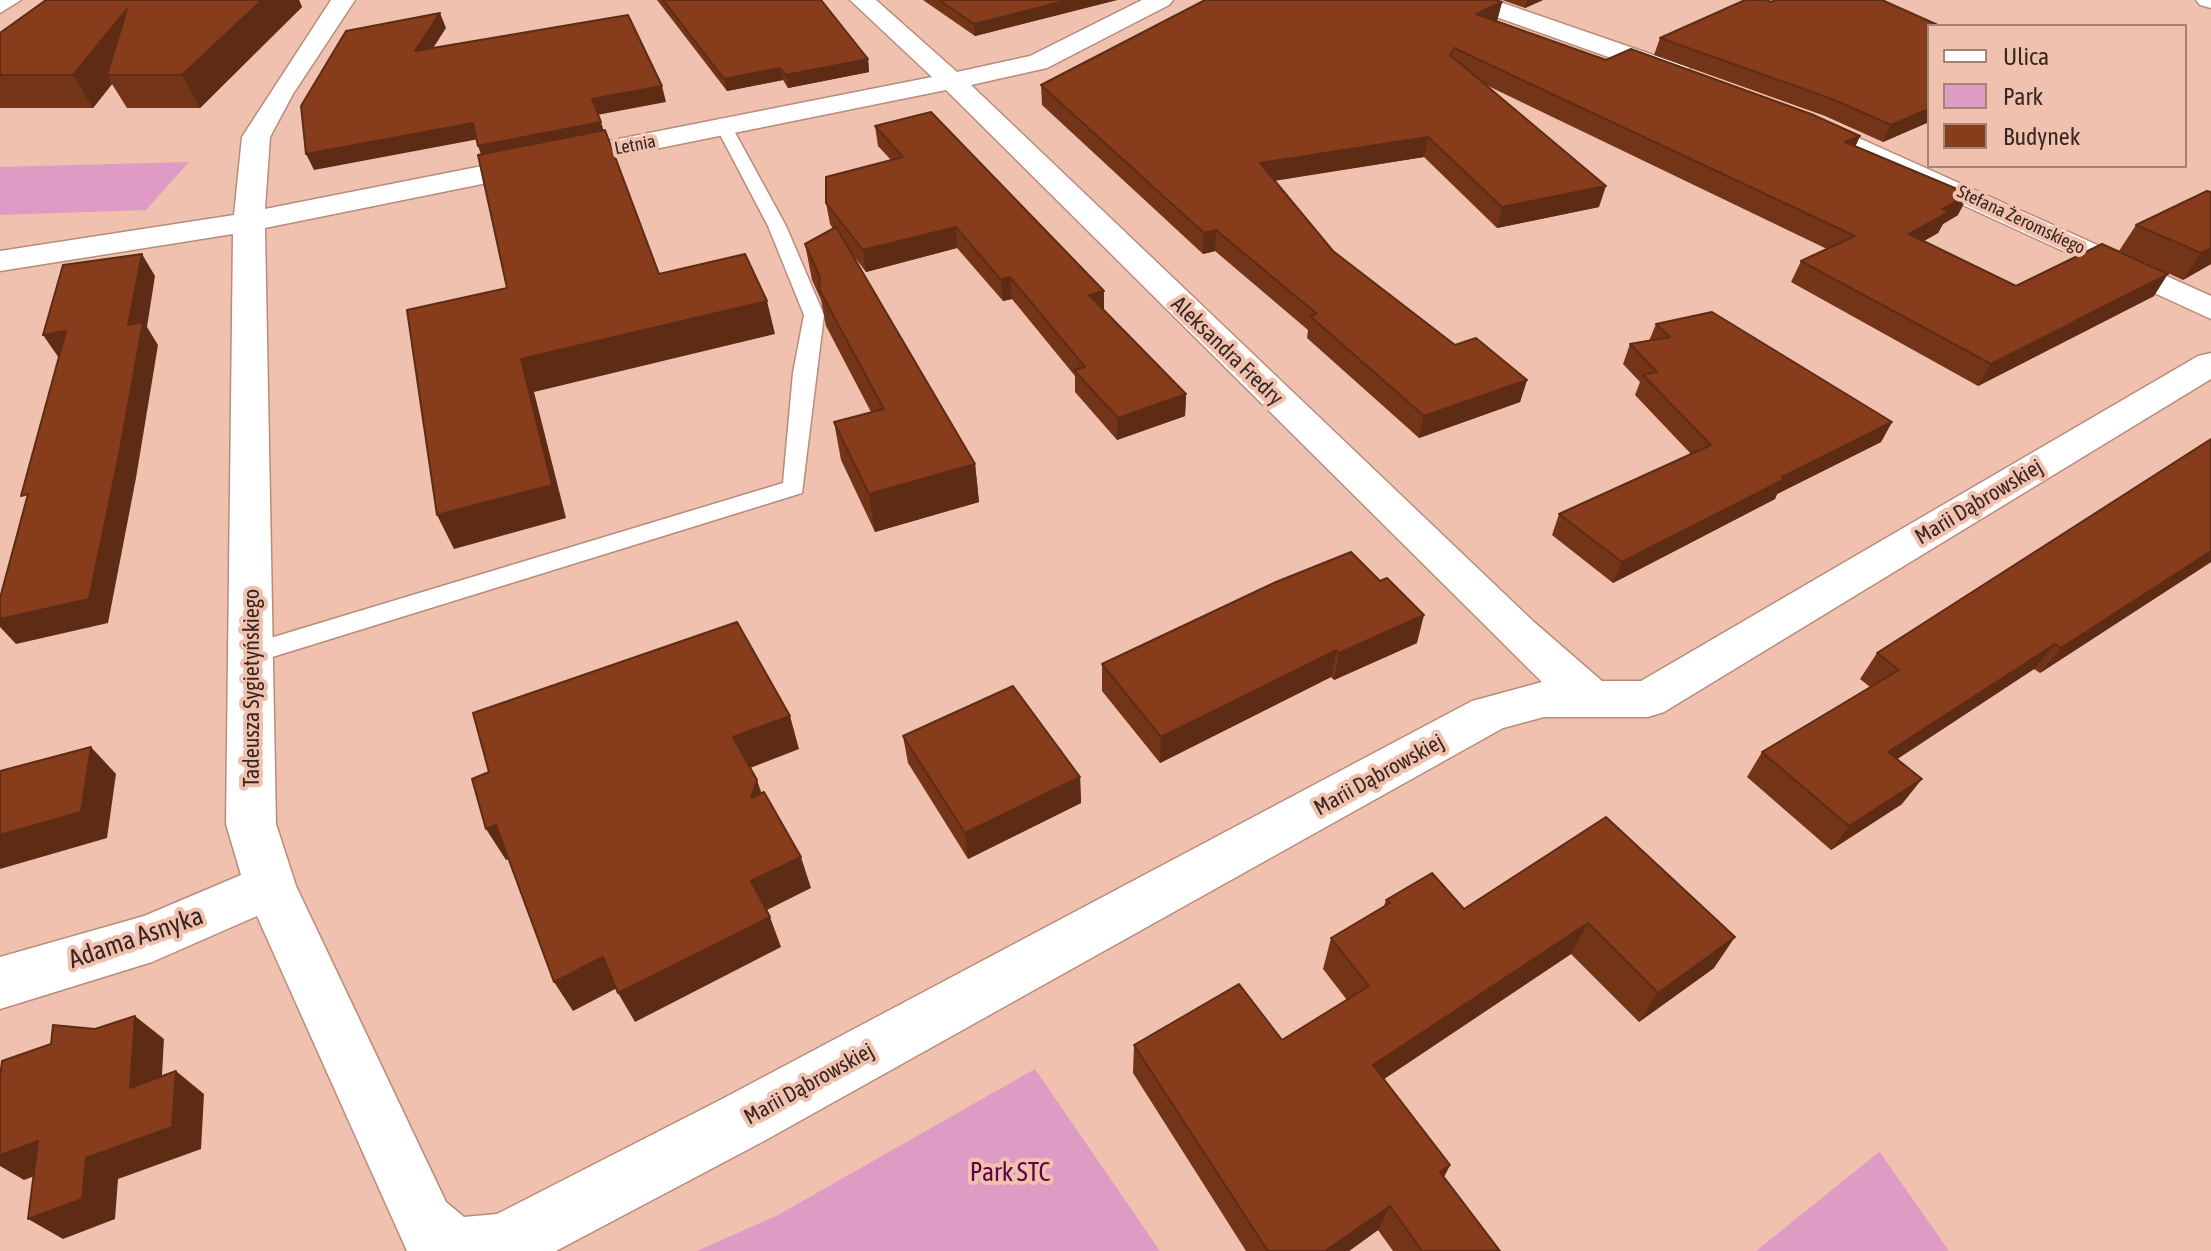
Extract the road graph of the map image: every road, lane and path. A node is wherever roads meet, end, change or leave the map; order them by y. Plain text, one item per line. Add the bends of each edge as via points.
1 (9, 0) edge
2 (343, 0) edge
3 (862, 0) edge
4 (1161, 0) edge
5 (1471, 0) edge
6 (0, 6) edge
7 (952, 81) junction
8 (1703, 82) edge
9 (1773, 109) edge
10 (724, 127) junction
11 (249, 222) junction
12 (0, 261) edge
13 (2211, 309) edge
14 (2211, 364) edge
15 (253, 653) junction
16 (1594, 701) junction
17 (270, 886) junction
18 (0, 983) edge
19 (549, 1221) joint

1 - 6 street
2 - 11 street, Tadeusza Sygietyńskiego via 256,137
3 - 7 street, Aleksandra Fredry
4 - 7 street, Letnia via 1038,62
5 - 8 street
7 - 10 street, Letnia
7 - 16 street, Aleksandra Fredry via 1507,623
9 - 13 street, Stefana Żeromskiego
10 - 11 street, Letnia
10 - 15 lane via 777,226 814,315 794,488
11 - 12 street, Letnia
11 - 15 street, Tadeusza Sygietyńskiego
14 - 16 street, Marii Dąbrowskiej via 1648,699
15 - 17 street, Tadeusza Sygietyńskiego via 251,824
16 - 19 street, Marii Dąbrowskiej via 1544,699 1489,714
17 - 18 street, Adama Asnyka via 152,938
17 - 19 street, Tadeusza Sygietyńskiego via 424,1224 453,1250 501,1245

